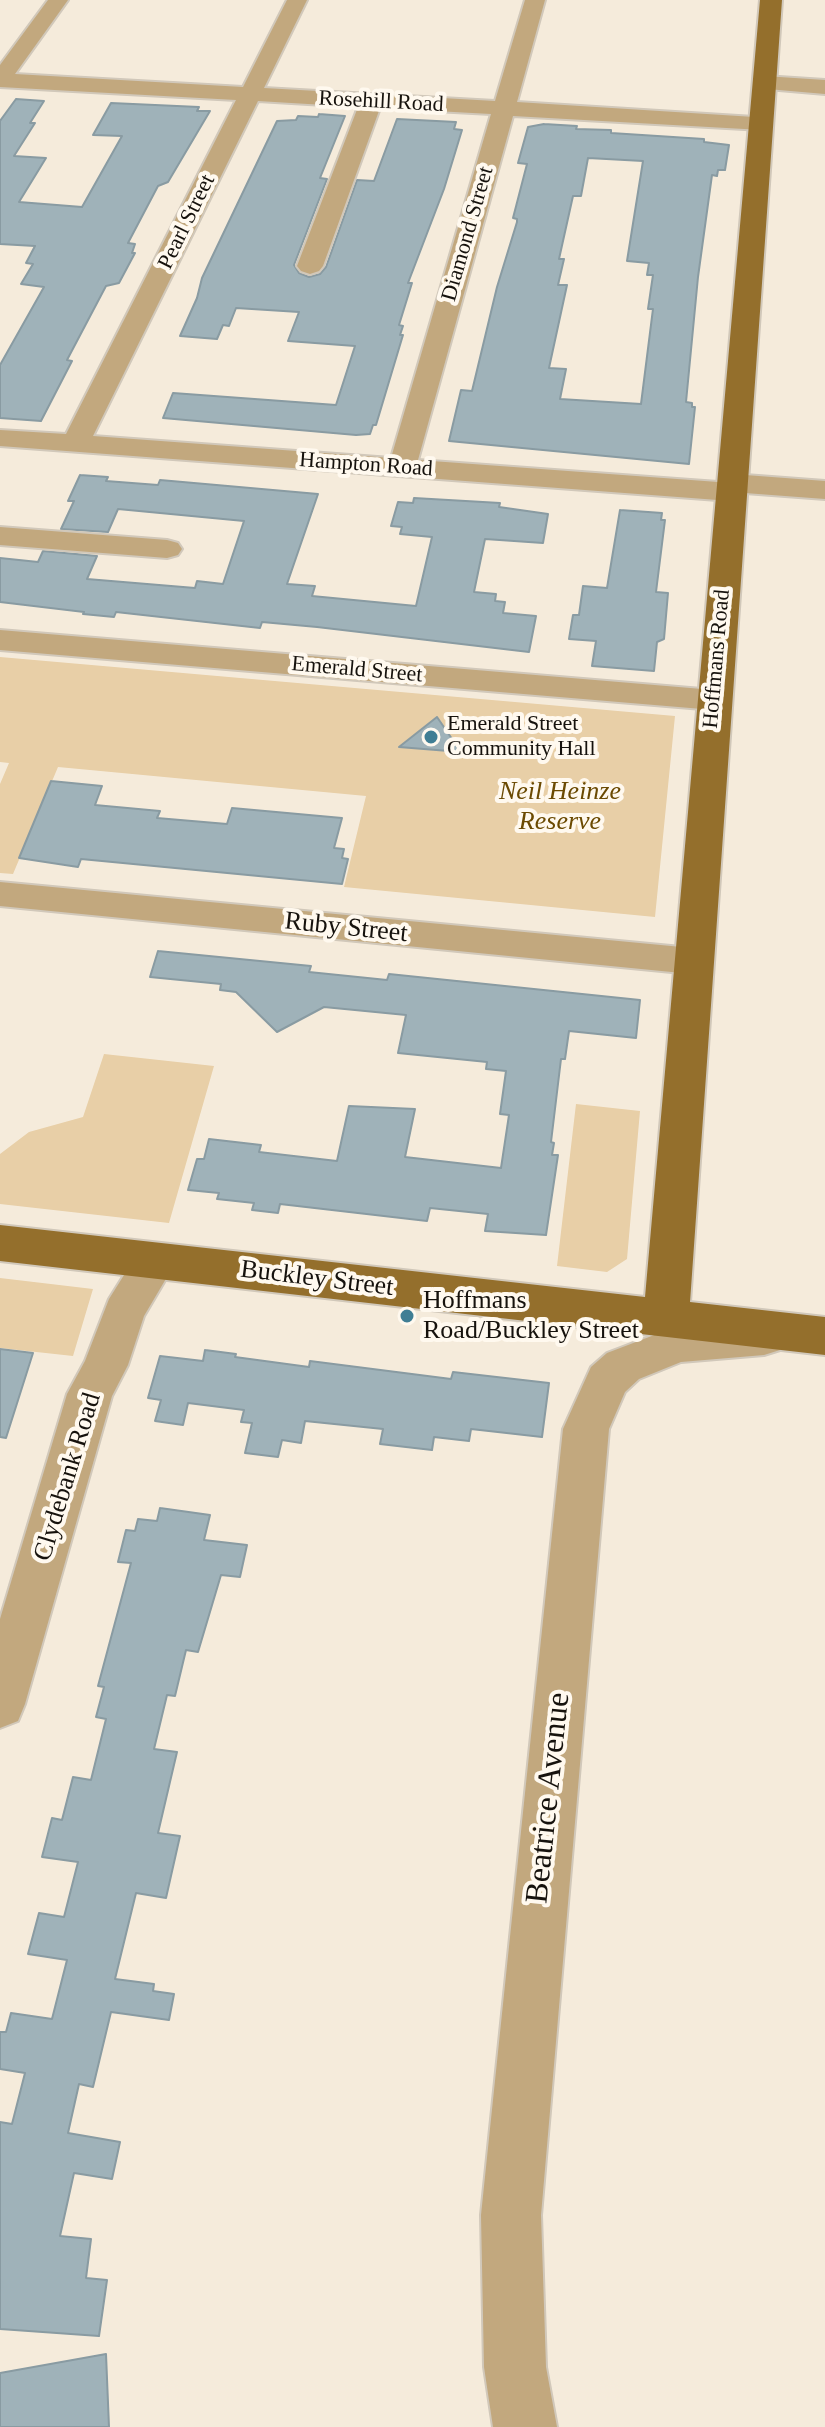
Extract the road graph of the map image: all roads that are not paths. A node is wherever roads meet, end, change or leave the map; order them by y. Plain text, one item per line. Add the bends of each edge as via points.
1 (58, 0) edge
2 (297, 0) edge
3 (535, 0) edge
4 (771, 0) edge
5 (0, 80) edge
6 (764, 83) junction
7 (825, 87) edge
8 (250, 94) junction
9 (371, 101) junction
10 (504, 109) junction
11 (762, 123) junction
12 (310, 266) dead end
13 (0, 438) edge
14 (75, 444) junction
15 (402, 468) junction
16 (732, 488) junction
17 (825, 490) edge
18 (0, 536) edge
19 (167, 549) dead end
20 (0, 640) edge
21 (714, 700) junction
22 (0, 894) edge
23 (692, 961) junction
24 (0, 1243) edge
25 (156, 1260) junction
26 (666, 1319) junction
27 (815, 1335) edge
28 (0, 1704) edge
29 (525, 2427) edge

1 - 5 street
2 - 8 street, Pearl Street
3 - 10 street, Diamond Street
4 - 6 main road, Hoffmans Road
5 - 8 street, Rosehill Road
6 - 7 street
6 - 11 main road, Hoffmans Road
8 - 9 street, Rosehill Road
8 - 14 street, Pearl Street
9 - 10 street, Rosehill Road
9 - 12 street
10 - 11 street, Rosehill Road
10 - 15 street, Diamond Street
11 - 16 main road, Hoffmans Road
13 - 14 street, Hampton Road
14 - 15 street, Hampton Road
15 - 16 street, Hampton Road
16 - 17 street, Hampton Road
16 - 21 main road, Hoffmans Road
18 - 19 street
20 - 21 street, Emerald Street
21 - 23 main road, Hoffmans Road
22 - 23 street, Ruby Street
23 - 26 main road, Hoffmans Road
24 - 25 main road, Buckley Street
25 - 26 main road, Buckley Street
25 - 28 street, Clydebank Road via 124,1312 90,1394
26 - 27 main road, Buckley Street
27 - 29 street, Beatrice Avenue via 678,1344 646,1355 607,1380 586,1429 511,2215 515,2367

